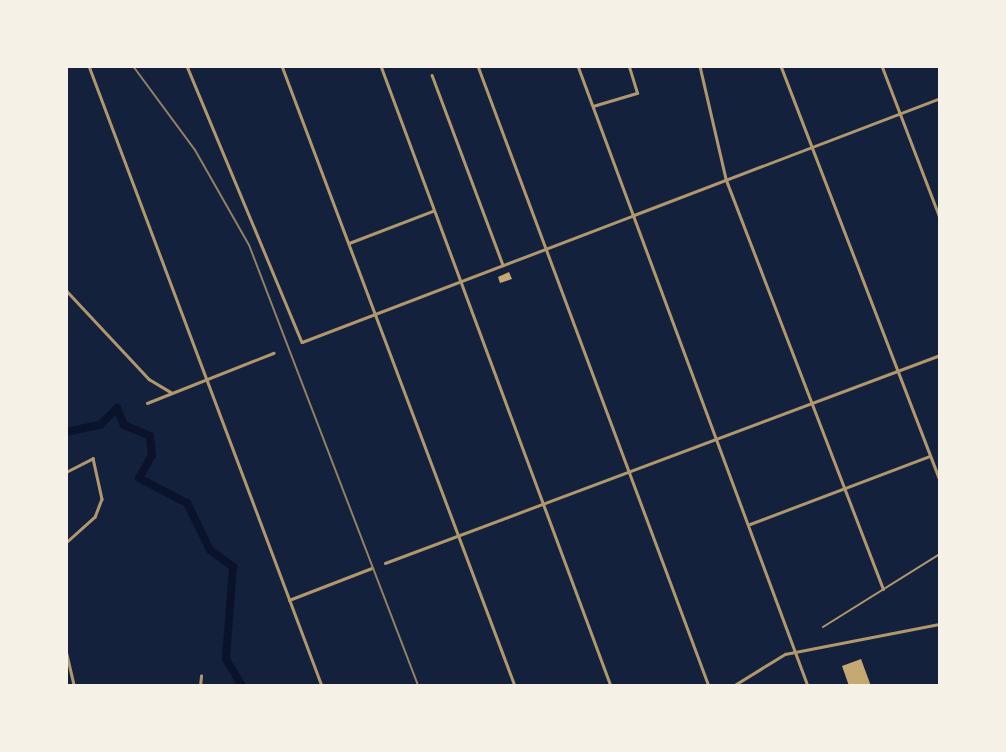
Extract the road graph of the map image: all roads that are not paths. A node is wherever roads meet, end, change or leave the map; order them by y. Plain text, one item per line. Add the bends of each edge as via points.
1 (89, 66) edge
2 (187, 66) edge
3 (282, 66) edge
4 (382, 66) edge
5 (478, 66) edge
6 (578, 66) edge
7 (629, 66) edge
8 (700, 66) edge
9 (782, 66) edge
10 (882, 66) edge
11 (432, 75) dead end
12 (940, 99) edge
13 (593, 106) junction
14 (901, 113) junction
15 (813, 146) junction
16 (726, 179) junction
17 (433, 211) junction
18 (634, 215) junction
19 (940, 218) edge
20 (349, 243) junction
21 (546, 248) junction
22 (503, 265) junction
23 (460, 281) junction
24 (66, 290) edge
25 (376, 313) junction
26 (273, 353) dead end
27 (940, 355) edge
28 (897, 371) junction
29 (206, 378) junction
30 (171, 392) junction
31 (811, 402) junction
32 (147, 403) dead end
33 (718, 437) junction
34 (930, 455) junction
35 (66, 472) edge
36 (628, 472) junction
37 (940, 480) edge
38 (845, 489) junction
39 (542, 504) junction
40 (750, 524) junction
41 (459, 535) junction
42 (66, 543) edge
43 (940, 554) edge
44 (385, 563) dead end
45 (372, 568) dead end
46 (883, 589) junction
47 (289, 600) junction
48 (940, 624) edge
49 (823, 627) dead end
50 (66, 650) edge
51 (795, 651) junction
52 (201, 676) dead end
53 (74, 685) edge
54 (200, 685) edge
55 (322, 685) edge
56 (515, 685) edge
57 (611, 685) edge
58 (709, 685) edge
59 (733, 685) edge
60 (808, 685) edge

1 - 29 street
2 - 25 street via 302,342
3 - 20 street
4 - 17 street
5 - 21 street
6 - 13 street
7 - 13 street via 637,93
8 - 16 street
9 - 15 street
10 - 14 street
11 - 22 street
12 - 14 street
13 - 18 street
14 - 15 street
14 - 19 street
15 - 16 street
15 - 28 street
16 - 18 street
16 - 31 street
17 - 20 street
17 - 23 street
18 - 21 street
18 - 33 street
20 - 25 street
21 - 22 street
21 - 36 street
22 - 23 street
23 - 25 street
23 - 39 street
24 - 30 street via 149,379
25 - 41 street
26 - 29 street
27 - 28 street
28 - 31 street
28 - 34 street
29 - 30 street
29 - 47 street
30 - 32 street
31 - 33 street
31 - 38 street
33 - 36 street
33 - 40 street
34 - 37 street
34 - 38 street
35 - 42 street via 91,457 97,464 102,499 95,517
36 - 39 street
36 - 58 street
38 - 40 street
38 - 46 street
39 - 41 street
39 - 57 street
40 - 51 street
41 - 44 street
41 - 56 street
43 - 46 street
45 - 47 street
46 - 49 street
47 - 55 street
48 - 51 street
50 - 53 street
51 - 59 street
51 - 60 street
52 - 54 street

